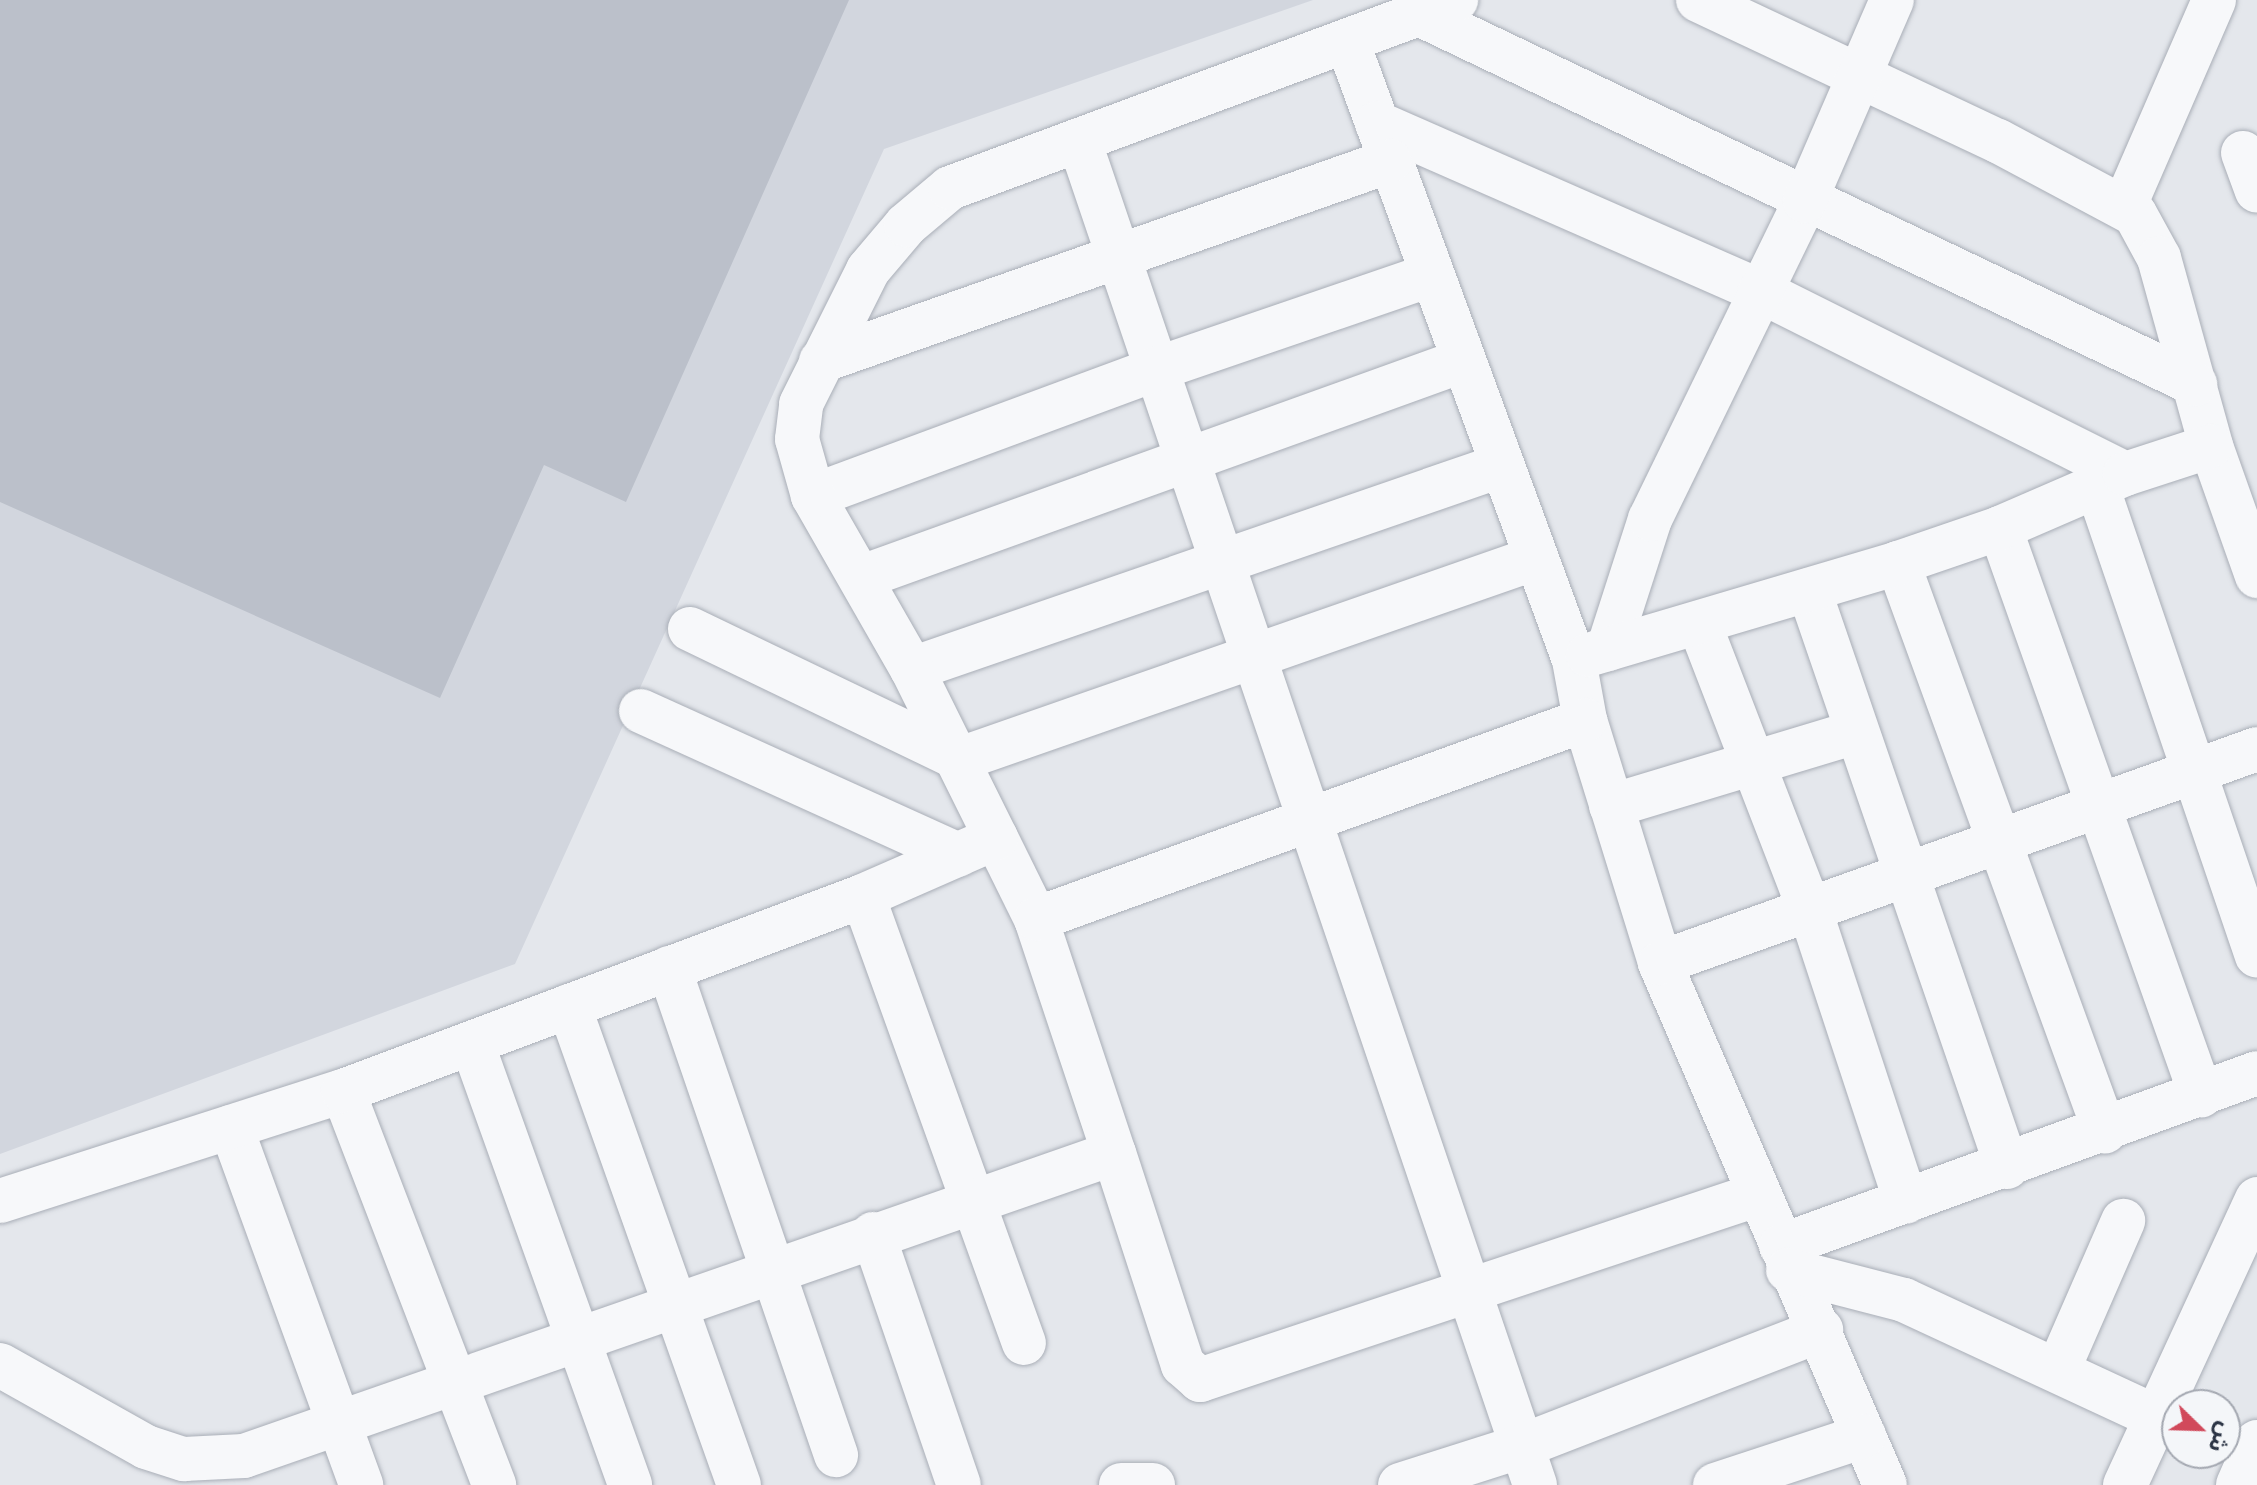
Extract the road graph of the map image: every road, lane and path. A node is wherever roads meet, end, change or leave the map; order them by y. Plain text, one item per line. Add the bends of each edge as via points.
1 (1698, 0) edge
2 (1892, 0) edge
3 (2214, 0) edge
4 (1438, 7) edge
5 (1347, 41) junction
6 (1860, 74) junction
7 (1079, 140) junction
8 (1384, 142) junction
9 (1805, 201) junction
10 (2125, 205) junction
11 (1119, 259) junction
12 (1431, 275) junction
13 (1760, 291) junction
14 (821, 361) junction
15 (1462, 361) junction
16 (1156, 369) junction
17 (2195, 384) junction
18 (2211, 446) junction
19 (1187, 458) junction
20 (1500, 466) junction
21 (2111, 480) junction
22 (813, 496) junction
23 (2000, 528) junction
24 (1220, 558) junction
25 (1536, 558) junction
26 (1898, 563) junction
27 (2257, 576) edge
28 (862, 577) junction
29 (1809, 590) junction
30 (1699, 623) junction
31 (690, 629) dead end
32 (1253, 654) junction
33 (1591, 654) junction
34 (912, 669) junction
35 (641, 711) dead end
36 (1585, 720) junction
37 (1856, 732) junction
38 (2257, 749) edge
39 (960, 759) junction
40 (1751, 764) junction
41 (2195, 772) junction
42 (1611, 806) junction
43 (2099, 809) junction
44 (1309, 821) junction
45 (2002, 843) junction
46 (977, 846) junction
47 (1905, 877) junction
48 (863, 896) junction
49 (1810, 910) junction
50 (1036, 919) junction
51 (2257, 956) edge
52 (1660, 963) junction
53 (669, 968) junction
54 (569, 1006) junction
55 (472, 1043) junction
56 (2257, 1073) edge
57 (343, 1091) junction
58 (2201, 1095) junction
59 (231, 1127) junction
60 (2105, 1132) junction
61 (1114, 1153) junction
62 (2007, 1167) junction
63 (1759, 1194) junction
64 (971, 1199) junction
65 (2257, 1199) edge
66 (0, 1201) edge
67 (1906, 1202) junction
68 (2123, 1221) dead end
69 (873, 1234) junction
70 (1784, 1258) junction
71 (774, 1270) junction
72 (1470, 1292) junction
73 (672, 1304) junction
74 (1821, 1330) junction
75 (576, 1339) junction
76 (1024, 1343) dead end
77 (2058, 1370) junction
78 (7, 1376) edge
79 (456, 1384) junction
80 (2179, 1389) edge
81 (2161, 1420) edge
82 (339, 1427) junction
83 (2161, 1430) edge
84 (1864, 1436) junction
85 (836, 1455) dead end
86 (1529, 1466) edge
87 (249, 1470) edge
88 (361, 1485) edge
89 (494, 1485) edge
90 (630, 1485) edge
91 (739, 1485) edge
92 (959, 1485) edge
93 (1121, 1485) edge
94 (1153, 1485) edge
95 (1400, 1485) edge
96 (1715, 1485) edge
97 (1885, 1485) edge
98 (2125, 1485) edge

1 - 6 street
2 - 6 street
3 - 10 street
4 - 5 street
4 - 9 street
5 - 7 street
5 - 8 street
6 - 9 street
6 - 10 street
7 - 11 street
7 - 14 street via 950,188 906,225 868,270
8 - 11 street
8 - 12 street
8 - 13 street
9 - 13 street
9 - 17 street
10 - 17 street via 2145,226 2159,258
11 - 14 street
11 - 16 street
12 - 15 street
12 - 16 street
13 - 21 street
13 - 33 street
14 - 22 street via 801,404 797,439
15 - 19 street
15 - 20 street
16 - 19 street
16 - 22 street
17 - 18 street
18 - 21 street
18 - 27 street
19 - 24 street
19 - 28 street
20 - 24 street
20 - 25 street
21 - 23 street
21 - 41 street
22 - 28 street
23 - 26 street
23 - 43 street
24 - 32 street
24 - 34 street
25 - 32 street
25 - 33 street
26 - 29 street
26 - 45 street
28 - 34 street
29 - 30 street
29 - 37 street
30 - 33 street
30 - 40 street
31 - 39 street
32 - 39 street
32 - 44 street
33 - 36 street
34 - 39 street
35 - 46 street
36 - 42 street
36 - 44 street
37 - 40 street
37 - 47 street
38 - 41 street
39 - 46 street
40 - 42 street
40 - 49 street
41 - 43 street
41 - 51 street
42 - 52 street
43 - 45 street
43 - 58 street
44 - 50 street
44 - 72 street
45 - 47 street
45 - 60 street
46 - 48 street
46 - 50 street
47 - 49 street
47 - 62 street
48 - 53 street
48 - 64 street
49 - 52 street
49 - 67 street
50 - 61 street
52 - 63 street
53 - 54 street
53 - 71 street
54 - 55 street
54 - 73 street
55 - 57 street
55 - 75 street
56 - 58 street
57 - 59 street
57 - 79 street
58 - 60 street
59 - 66 street
59 - 82 street
60 - 62 street
61 - 64 street
61 - 72 street via 1183,1365 1200,1380
62 - 67 street
63 - 70 street
63 - 72 street
64 - 69 street
64 - 76 street
65 - 80 street
67 - 70 street
68 - 77 street
69 - 71 street
69 - 92 street
70 - 74 street
70 - 77 street via 1904,1300
71 - 73 street
71 - 85 street
72 - 86 street
73 - 75 street
73 - 91 street
74 - 84 street
74 - 86 street
75 - 79 street
75 - 90 street
77 - 81 street
78 - 87 street via 146,1447
79 - 82 street
79 - 89 street
82 - 87 street
82 - 88 street
83 - 98 street
84 - 96 street
84 - 97 street
86 - 95 street
93 - 94 street

